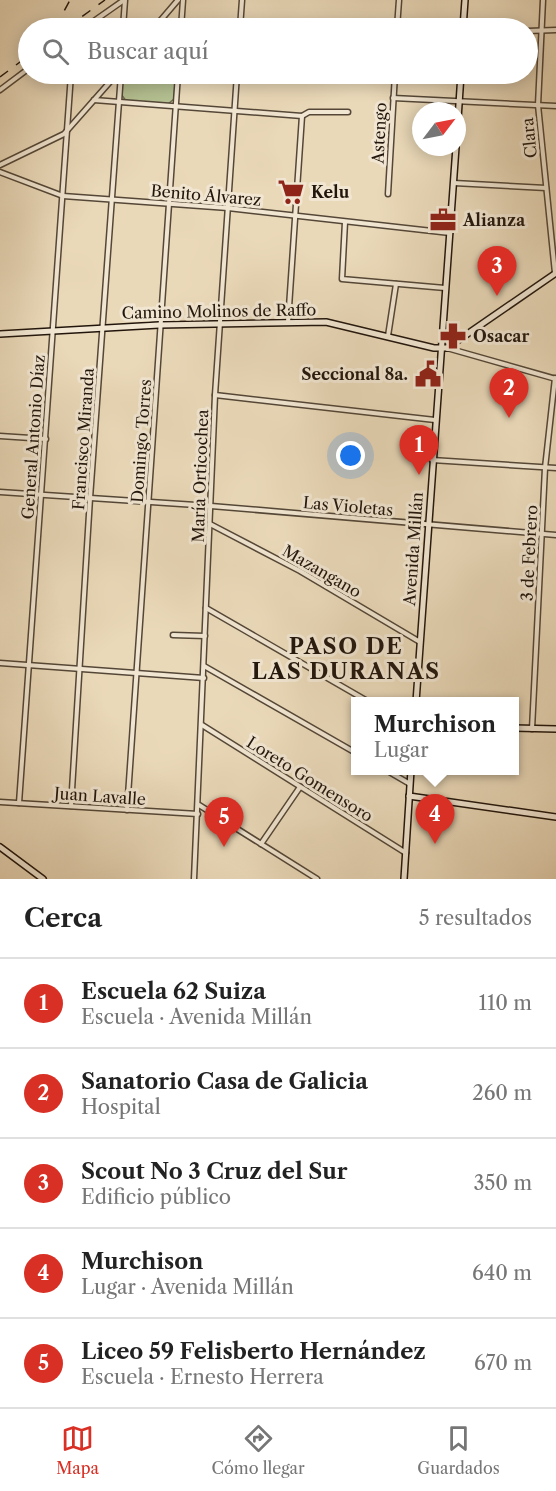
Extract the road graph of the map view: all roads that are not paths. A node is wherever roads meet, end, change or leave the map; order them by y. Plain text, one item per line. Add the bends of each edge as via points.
1 (124, 0) edge
2 (181, 0) edge
3 (242, 0) edge
4 (399, 0) edge
5 (465, 0) edge
6 (543, 0) edge
7 (98, 18) edge
8 (123, 18) edge
9 (164, 18) edge
10 (181, 18) edge
11 (241, 18) edge
12 (398, 18) edge
13 (464, 18) edge
14 (538, 30) edge
15 (542, 30) junction
16 (556, 30) edge
17 (18, 76) edge
18 (70, 84) edge
19 (109, 84) edge
20 (119, 84) edge
21 (177, 84) edge
22 (236, 84) edge
23 (394, 84) edge
24 (460, 84) edge
25 (0, 90) edge
26 (393, 98) junction
27 (94, 100) junction
28 (459, 101) junction
29 (118, 102) junction
30 (538, 105) junction
31 (556, 106) edge
32 (176, 107) junction
33 (235, 110) junction
34 (348, 112) dead end
35 (302, 116) junction
36 (67, 130) junction
37 (456, 156) edge
38 (0, 165) edge
39 (0, 171) edge
40 (454, 183) junction
41 (546, 188) junction
42 (388, 194) dead end
43 (63, 196) junction
44 (111, 200) junction
45 (170, 204) junction
46 (228, 207) junction
47 (295, 216) junction
48 (345, 222) junction
49 (450, 233) junction
50 (556, 273) edge
51 (396, 284) junction
52 (446, 288) junction
53 (288, 322) junction
54 (219, 323) junction
55 (161, 325) junction
56 (103, 327) junction
57 (53, 330) junction
58 (0, 334) edge
59 (388, 336) junction
60 (447, 348) junction
61 (440, 349) junction
62 (555, 378) edge
63 (215, 395) junction
64 (435, 420) junction
65 (0, 436) edge
66 (46, 439) junction
67 (432, 460) junction
68 (545, 468) junction
69 (556, 468) edge
70 (0, 492) edge
71 (41, 495) junction
72 (90, 498) junction
73 (148, 502) junction
74 (210, 506) junction
75 (210, 524) junction
76 (428, 525) junction
77 (542, 534) junction
78 (556, 535) edge
79 (206, 608) junction
80 (173, 634) dead end
81 (205, 636) junction
82 (420, 642) junction
83 (0, 663) edge
84 (29, 665) junction
85 (204, 666) junction
86 (80, 669) junction
87 (135, 673) junction
88 (204, 678) junction
89 (360, 697) edge
90 (416, 697) edge
91 (202, 724) junction
92 (519, 728) edge
93 (531, 729) junction
94 (556, 729) edge
95 (351, 750) edge
96 (393, 775) edge
97 (411, 775) edge
98 (410, 784) junction
99 (300, 787) junction
100 (409, 796) junction
101 (0, 802) edge
102 (20, 803) junction
103 (199, 805) junction
104 (71, 806) junction
105 (127, 810) junction
106 (198, 814) junction
107 (556, 817) edge
108 (261, 844) junction
109 (0, 847) edge
110 (406, 853) junction
111 (43, 879) edge
112 (194, 879) edge
113 (317, 879) edge
114 (404, 879) edge

1 - 7 street
1 - 8 street
2 - 9 street
2 - 10 street
3 - 11 street
4 - 12 street
5 - 13 main road
6 - 15 street, Clara
14 - 15 street
15 - 16 street
15 - 30 street, Clara
17 - 25 street
18 - 36 street, General Antonio Díaz
19 - 27 street
20 - 29 street, Francisco Miranda
21 - 32 street, Domingo Torres
22 - 33 street, María Orticochea
23 - 26 street, Astengo
24 - 28 main road
26 - 28 street
26 - 42 street, Astengo
27 - 29 street
27 - 36 street
28 - 30 street
29 - 32 street
29 - 44 street, Francisco Miranda
30 - 31 street
30 - 41 street, Clara
32 - 33 street
32 - 45 street, Domingo Torres
33 - 35 street
33 - 46 street, María Orticochea
34 - 35 street via 309,112
35 - 47 street
36 - 38 street
36 - 43 street, General Antonio Díaz
37 - 40 main road, Avenida Millán
39 - 43 street, Benito Álvarez
40 - 41 street
40 - 49 main road, Avenida Millán
41 - 50 street, Clara
43 - 44 street, Benito Álvarez
43 - 57 street, General Antonio Díaz
44 - 45 street, Benito Álvarez
44 - 56 street, Francisco Miranda
45 - 46 street, Benito Álvarez
45 - 55 street, Domingo Torres
46 - 47 street, Benito Álvarez
46 - 54 street, María Orticochea
47 - 48 street, Benito Álvarez
47 - 53 street
48 - 49 street, Benito Álvarez
48 - 51 street via 342,279
49 - 52 main road, Avenida Millán
50 - 60 main road, Camino Molinos de Raffo
51 - 52 street
51 - 59 street
52 - 61 main road, Avenida Millán
53 - 54 main road, Camino Molinos de Raffo
53 - 59 main road, Camino Molinos de Raffo via 332,323
54 - 55 main road, Camino Molinos de Raffo
54 - 63 street, María Orticochea
55 - 56 main road, Camino Molinos de Raffo
55 - 73 street, Domingo Torres
56 - 57 main road, Camino Molinos de Raffo
56 - 72 street, Francisco Miranda
57 - 58 main road, Camino Molinos de Raffo
57 - 66 street, General Antonio Díaz
59 - 61 main road, Camino Molinos de Raffo
60 - 61 main road, Camino Molinos de Raffo
60 - 62 street
61 - 64 main road, Avenida Millán
62 - 68 street, 3 de Febrero
63 - 64 street
63 - 74 street, María Orticochea
64 - 67 main road, Avenida Millán
65 - 66 street
66 - 71 street, General Antonio Díaz
67 - 68 street
67 - 76 main road, Avenida Millán
68 - 69 street
68 - 77 street, 3 de Febrero
70 - 71 street
71 - 72 street
71 - 84 street, General Antonio Díaz
72 - 73 street
72 - 86 street, Francisco Miranda
73 - 74 street
73 - 87 street, Domingo Torres
74 - 75 street, María Orticochea
74 - 76 street, Las Violetas
75 - 79 street, María Orticochea
75 - 82 street, Mazangano via 300,571
76 - 77 street, Las Violetas
76 - 82 main road, Avenida Millán
77 - 78 street, Las Violetas
77 - 93 street, 3 de Febrero
79 - 81 street, María Orticochea
79 - 89 street
80 - 81 street
81 - 85 street, María Orticochea
82 - 90 main road, Avenida Millán
83 - 84 street
84 - 86 street
84 - 102 street, General Antonio Díaz
85 - 88 street, María Orticochea
85 - 95 street
86 - 87 street
86 - 104 street, Francisco Miranda
87 - 88 street
87 - 105 street, Domingo Torres
88 - 91 street, María Orticochea
91 - 99 street, Loreto Gomensoro
91 - 103 street, María Orticochea
92 - 93 main road
93 - 94 main road
96 - 98 street
97 - 98 main road
98 - 100 main road
99 - 108 street
99 - 110 street, Loreto Gomensoro
100 - 107 main road
100 - 110 main road
101 - 102 street, Juan Lavalle
102 - 104 street, Juan Lavalle
103 - 106 street, María Orticochea
103 - 108 street
104 - 105 street, Juan Lavalle
105 - 106 street, Juan Lavalle
106 - 112 street, María Orticochea
108 - 113 street
109 - 111 main road
110 - 114 main road

